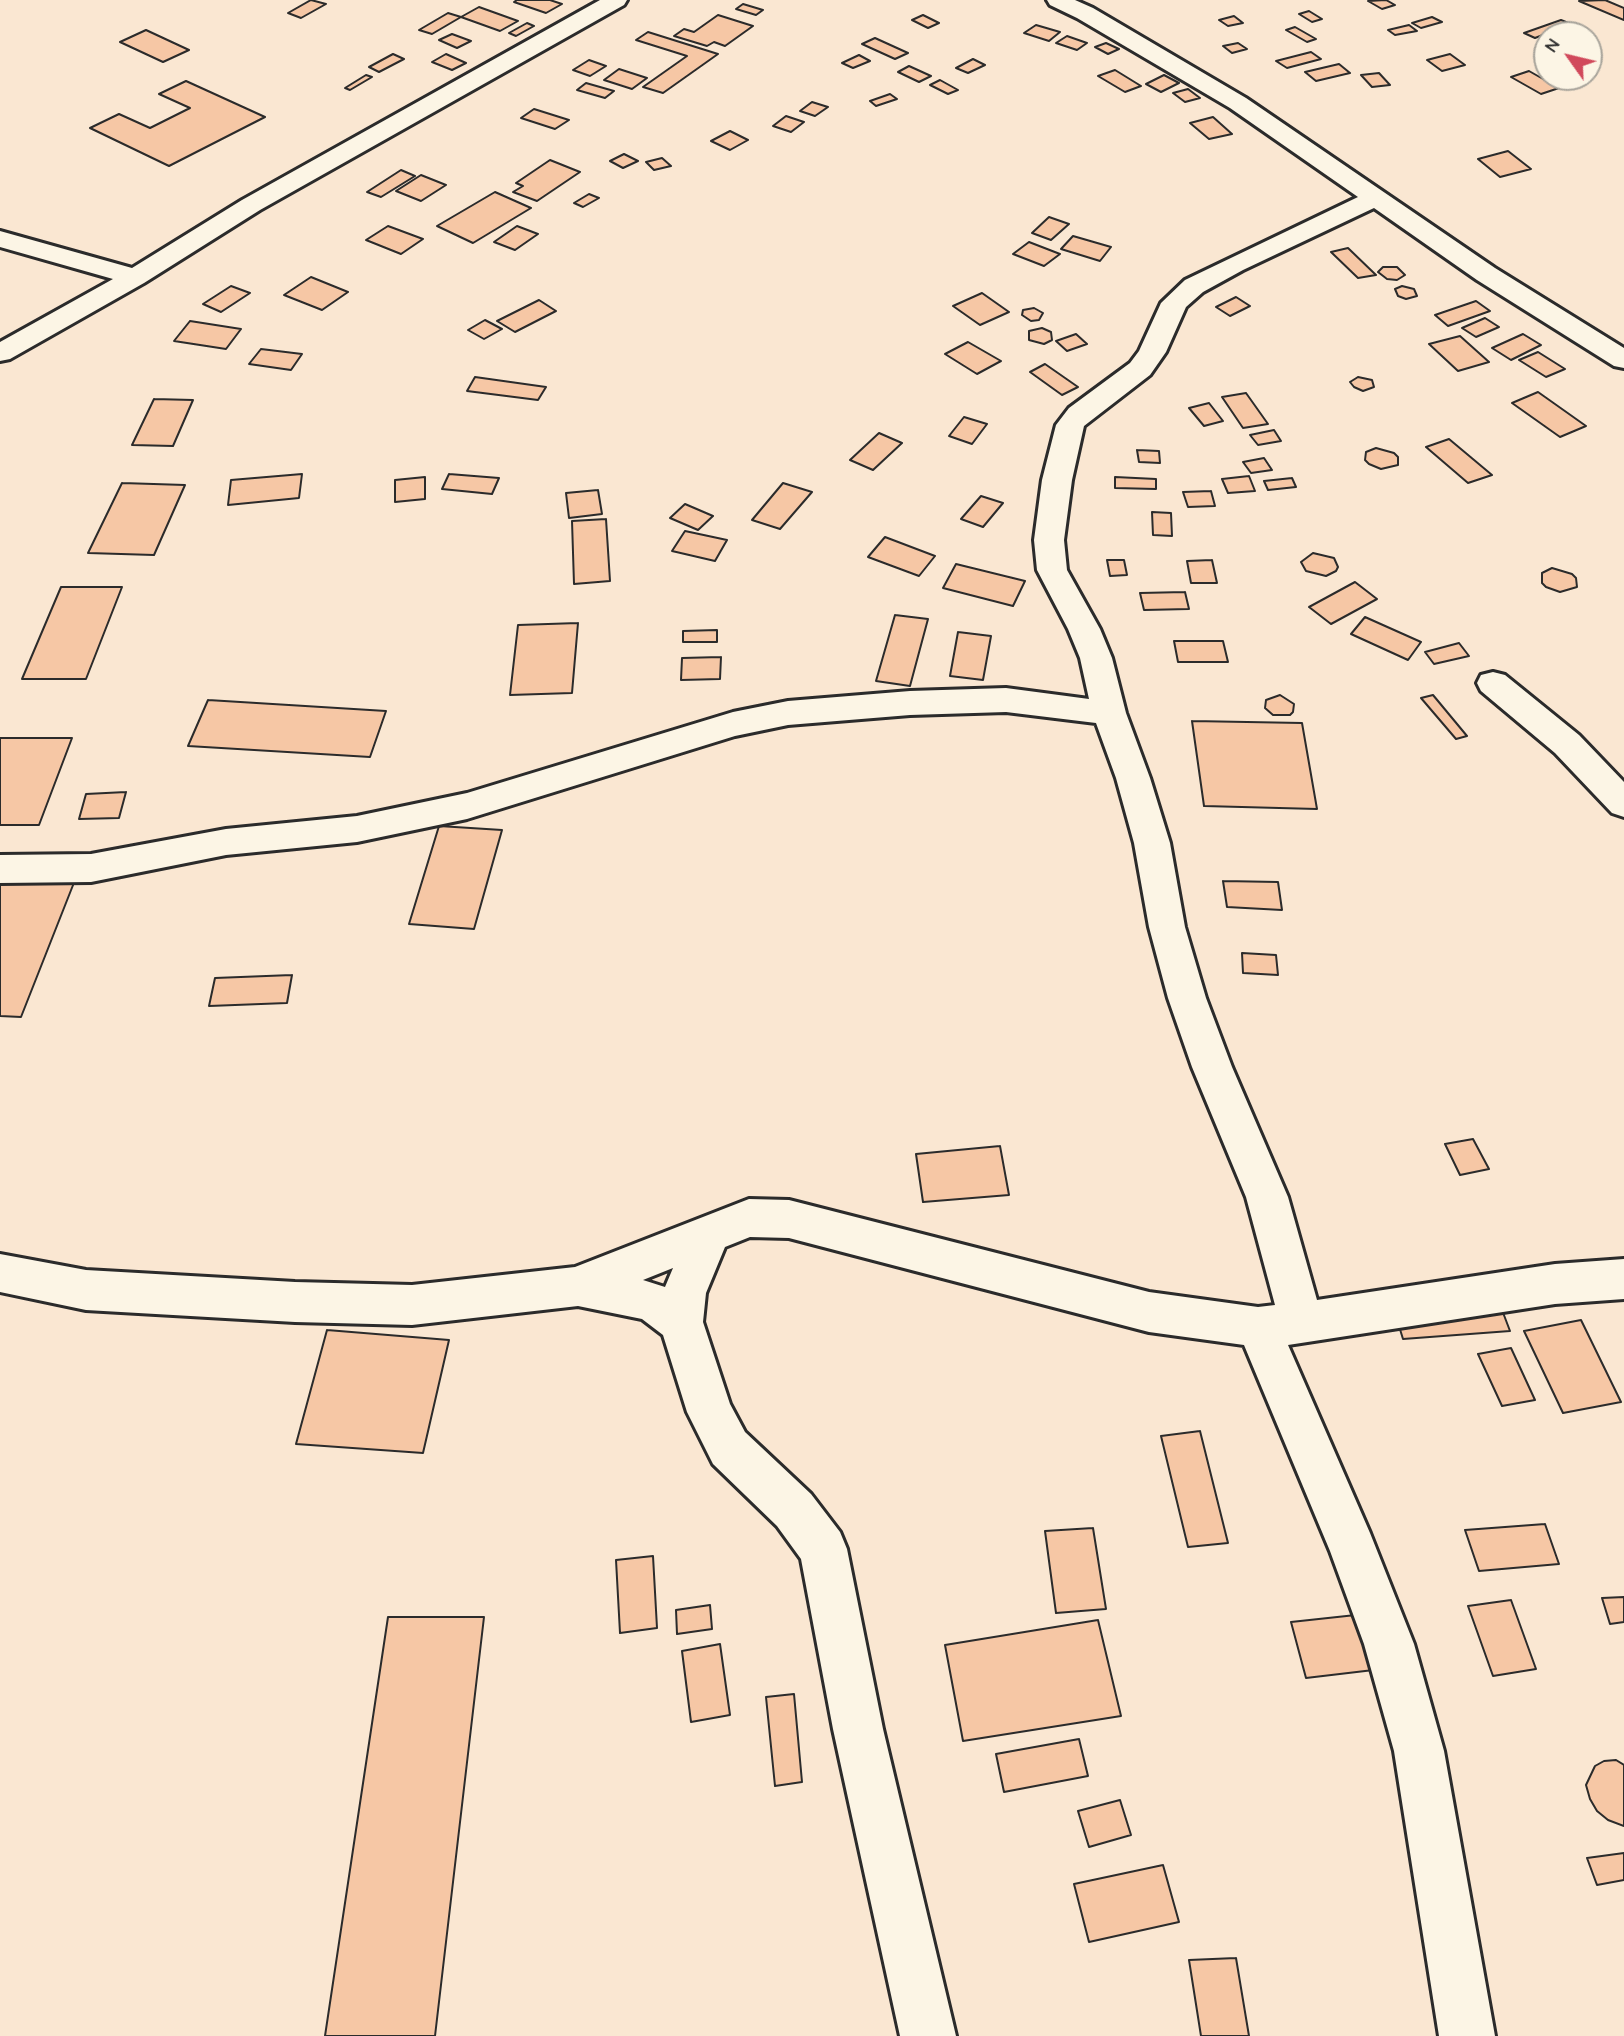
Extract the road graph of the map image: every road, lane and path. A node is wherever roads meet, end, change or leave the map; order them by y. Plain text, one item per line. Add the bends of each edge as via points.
1 (616, 0) edge
2 (1058, 0) edge
3 (1374, 199) junction
4 (0, 239) edge
5 (135, 276) junction
6 (0, 353) edge
7 (1624, 360) edge
8 (1493, 683) dead end
9 (1109, 713) junction
10 (1624, 804) edge
11 (0, 869) edge
12 (710, 1231) junction
13 (0, 1273) edge
14 (1624, 1279) edge
15 (576, 1287) junction
16 (681, 1322) junction
17 (1280, 1325) junction
18 (928, 2036) edge
19 (1467, 2036) edge

1 - 5 street via 251,205
2 - 3 street via 1238,103
3 - 7 street
3 - 9 street via 1194,286 1174,303 1140,369 1070,425 1049,540 1052,570 1092,649
4 - 5 street
5 - 6 street
8 - 10 street via 1567,744
9 - 11 street via 1006,700 788,713 733,724 467,806 357,829 226,842 91,868
9 - 17 street via 1152,843 1167,927 1187,998 1268,1197
12 - 15 street
12 - 16 street via 684,1293
12 - 17 street via 749,1218 789,1219 1150,1312
13 - 15 street via 86,1290 308,1303 412,1305
14 - 17 street via 1555,1284
15 - 16 street via 654,1303
16 - 18 street via 710,1412 729,1448 794,1510 823,1549 858,1729
17 - 19 street via 1353,1550 1389,1644 1419,1751

